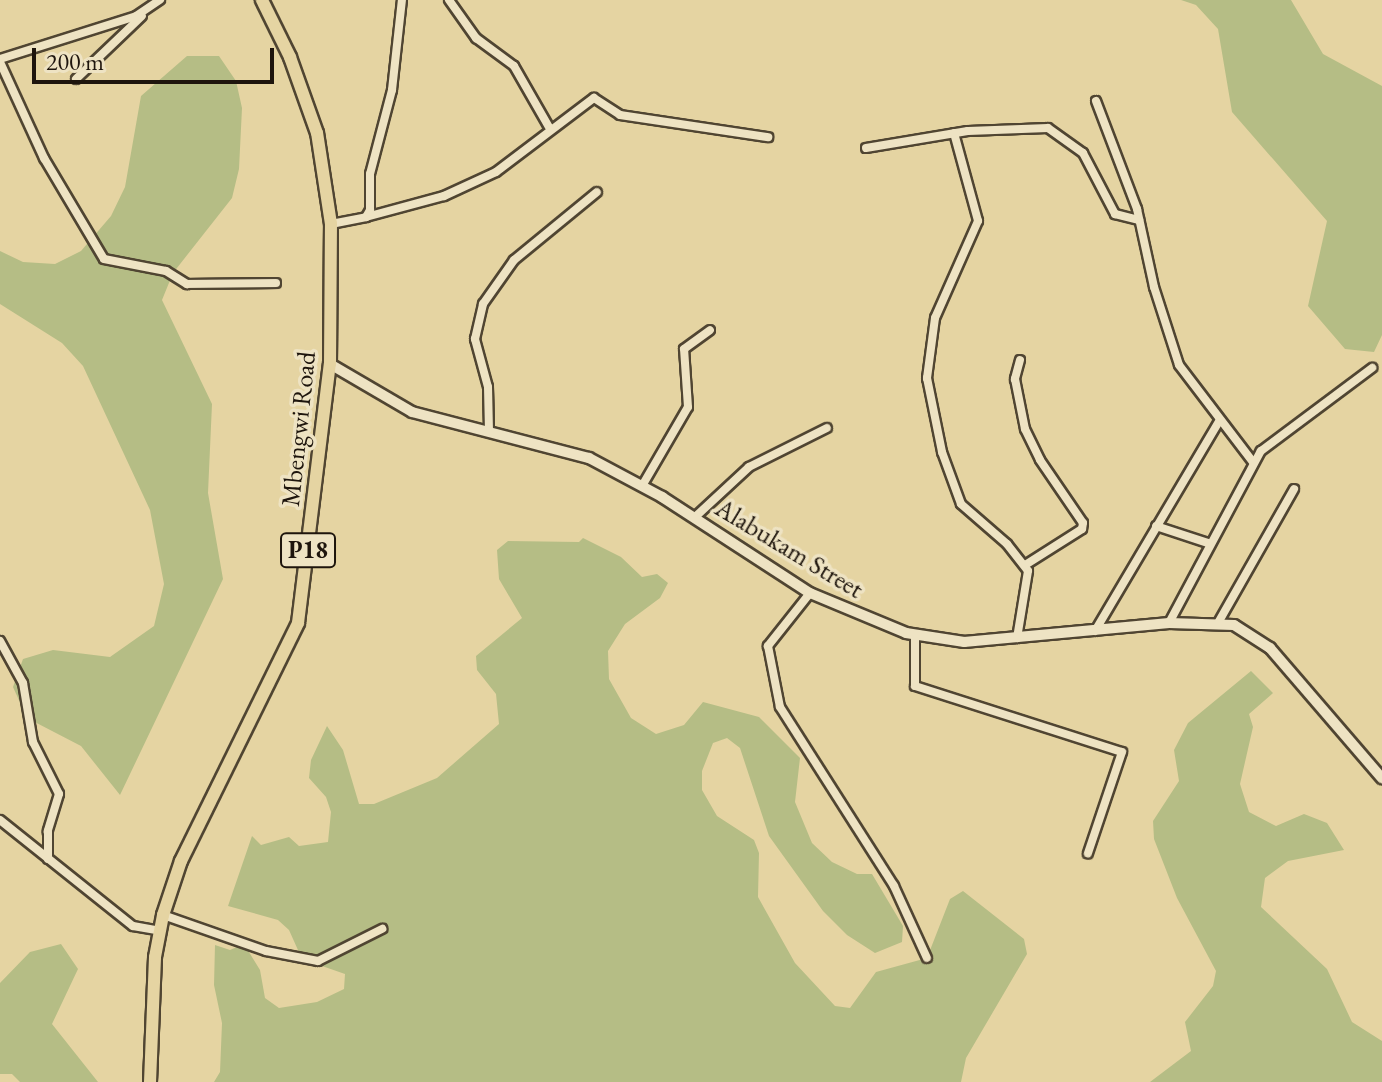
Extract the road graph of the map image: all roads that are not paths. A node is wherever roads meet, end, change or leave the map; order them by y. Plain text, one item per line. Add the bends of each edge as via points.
1 (160, 0) edge
2 (262, 0) edge
3 (402, 0) edge
4 (449, 0) edge
5 (145, 13) junction
6 (0, 60) edge
7 (76, 79) dead end
8 (1096, 101) dead end
9 (549, 127) junction
10 (954, 133) junction
11 (768, 137) dead end
12 (866, 148) dead end
13 (597, 192) dead end
14 (366, 217) junction
15 (1139, 220) junction
16 (331, 224) junction
17 (276, 283) dead end
18 (710, 330) dead end
19 (1020, 360) dead end
20 (330, 364) junction
21 (1372, 368) dead end
22 (1219, 421) junction
23 (827, 428) dead end
24 (489, 431) junction
25 (1253, 462) junction
26 (642, 486) junction
27 (1294, 489) dead end
28 (694, 518) junction
29 (1156, 526) junction
30 (1208, 543) junction
31 (1025, 565) junction
32 (810, 593) junction
33 (1169, 623) junction
34 (1218, 623) junction
35 (1095, 631) junction
36 (915, 635) junction
37 (1017, 638) junction
38 (0, 641) edge
39 (1382, 778) edge
40 (0, 820) edge
41 (1088, 853) dead end
42 (48, 859) junction
43 (163, 915) junction
44 (382, 929) dead end
45 (161, 931) junction
46 (927, 958) dead end
47 (150, 1082) edge

1 - 5 street
2 - 16 main road, Mbengwi Road / P18 via 290,57 317,133
3 - 14 street via 392,90 370,174
4 - 9 street via 476,38 514,66
5 - 6 street
5 - 7 street
6 - 17 street via 44,158 104,259 166,271 187,284
8 - 15 street
9 - 11 street via 574,116 594,98 629,118
9 - 14 street via 516,157 473,183
10 - 12 street
10 - 15 street via 1048,128 1083,153 1115,214
10 - 31 street via 978,221 935,318 927,378 942,452 961,504
13 - 24 street via 514,260 483,304 475,339 488,387
14 - 16 street
15 - 22 street via 1179,365
16 - 20 main road, Mbengwi Road / P18
18 - 26 street via 684,349 688,407
19 - 31 street via 1015,379 1025,429 1083,523 1082,529
20 - 24 street, Alabukam Street via 412,412
20 - 43 main road, Mbengwi Road / P18 via 298,623 252,726 181,861
21 - 25 street via 1274,439
22 - 25 street
22 - 29 street
23 - 28 street via 749,467
24 - 26 street, Alabukam Street via 568,450
25 - 30 street
26 - 28 street, Alabukam Street
27 - 34 street
28 - 32 street, Alabukam Street
29 - 30 street
29 - 35 street
30 - 33 street
31 - 37 street
32 - 36 street, Alabukam Street via 851,614
32 - 46 street via 768,646 780,707 894,886
33 - 34 street, Alabukam Street
33 - 35 street, Alabukam Street
34 - 39 street, Alabukam Street via 1249,632 1270,648
35 - 37 street, Alabukam Street
36 - 37 street, Alabukam Street via 955,642
36 - 41 street via 915,686 1122,752
38 - 42 street via 23,683 33,742 59,794 48,831
40 - 42 street
42 - 45 street via 133,926
43 - 44 street via 255,947 318,961
43 - 45 main road, Mbengwi Road / P18
45 - 47 main road, Mbengwi Road / P18

